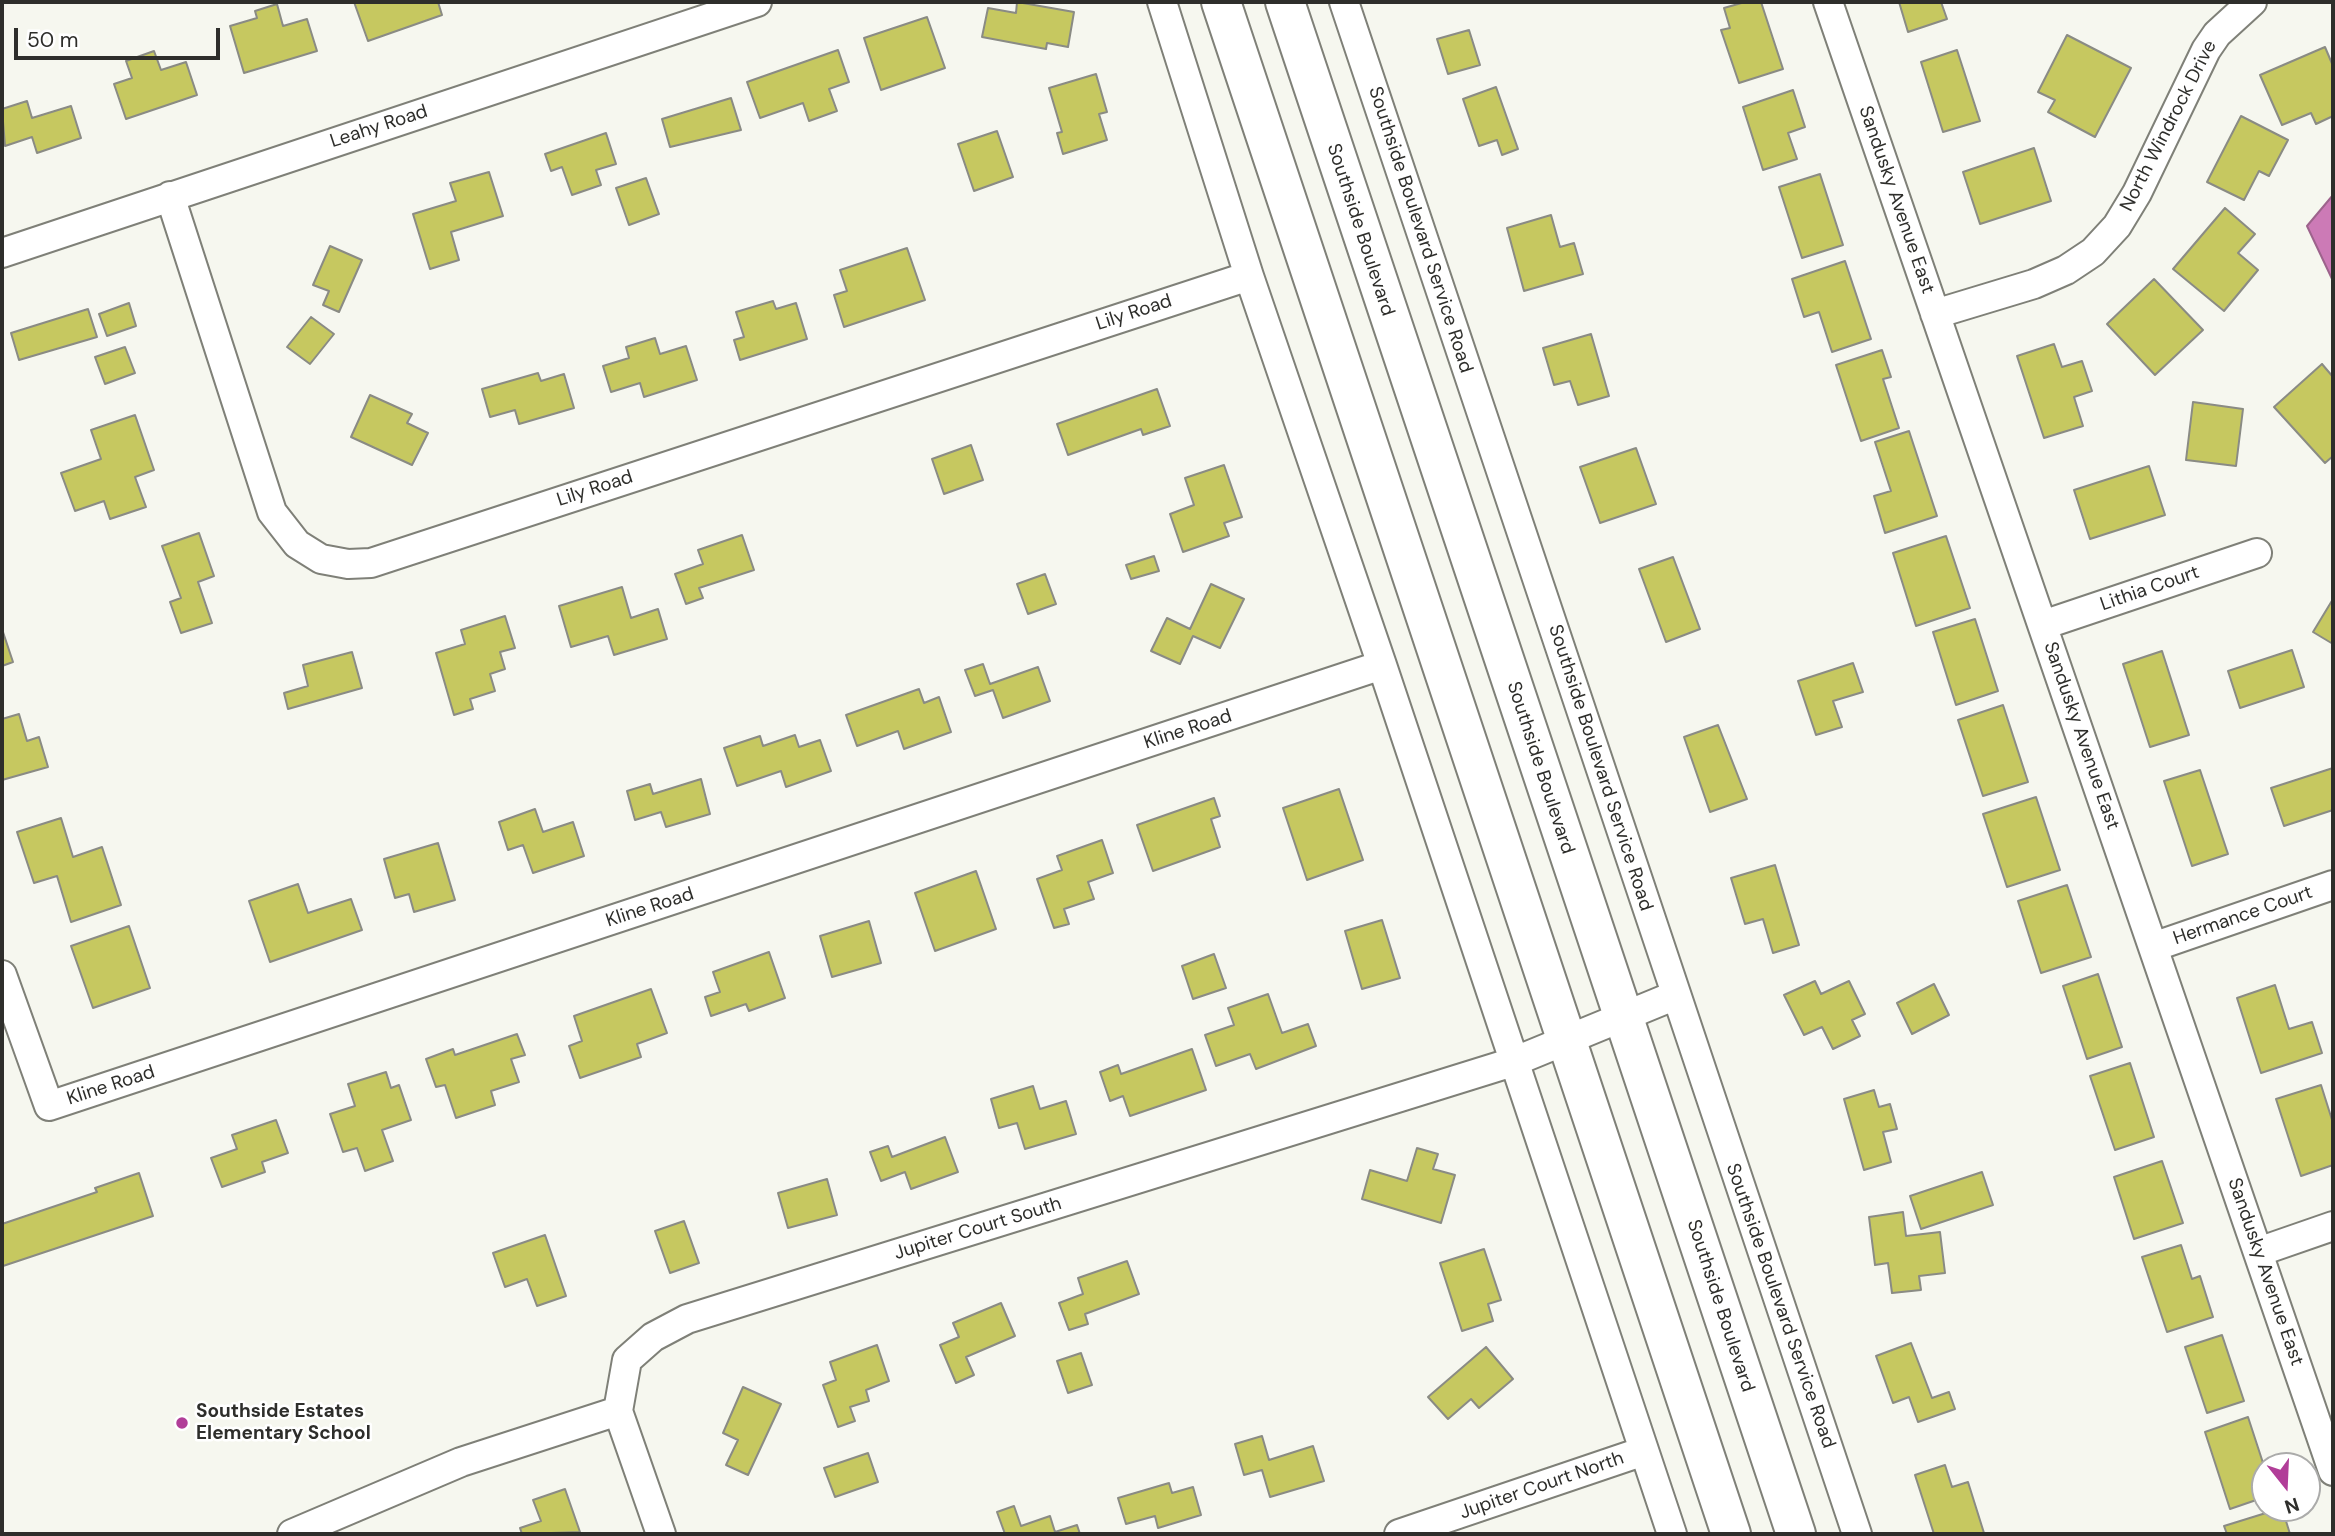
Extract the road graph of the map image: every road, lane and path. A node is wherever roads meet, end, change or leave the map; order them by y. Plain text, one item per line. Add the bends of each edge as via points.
1 (757, 2) edge
2 (1162, 2) edge
3 (1221, 2) edge
4 (1285, 2) edge
5 (1344, 2) edge
6 (1828, 2) edge
7 (2252, 2) edge
8 (170, 195) junction
9 (2, 253) edge
10 (1248, 276) junction
11 (1935, 314) junction
12 (2257, 553) dead end
13 (2043, 625) junction
14 (1382, 665) junction
15 (2333, 884) edge
16 (2153, 947) junction
17 (2, 975) edge
18 (1676, 995) junction
19 (1623, 1017) junction
20 (1566, 1041) junction
21 (1513, 1062) junction
22 (2333, 1226) edge
23 (2258, 1252) junction
24 (618, 1411) junction
25 (1644, 1451) junction
26 (2333, 1471) edge
27 (334, 1527) edge
28 (292, 1534) edge
29 (661, 1534) edge
30 (1399, 1534) edge
31 (1672, 1534) edge
32 (1731, 1534) edge
33 (1796, 1534) edge
34 (1857, 1534) edge

1 - 8 street, Leahy Road
2 - 10 street
3 - 20 highway
4 - 19 highway, Southside Boulevard
5 - 18 street, Southside Boulevard Service Road
6 - 11 street, Sandusky Avenue East
7 - 11 street, North Windrock Drive via 2206,50 2137,193 2118,226 2093,252 2034,284
8 - 9 street, Leahy Road
8 - 10 street, Lily Road via 272,512 297,544 321,559 348,564 371,563
10 - 14 street
11 - 13 street, Sandusky Avenue East
12 - 13 street, Lithia Court
13 - 16 street, Sandusky Avenue East
14 - 17 street, Kline Road via 49,1106
14 - 21 street
15 - 16 street, Hermance Court
16 - 23 street, Sandusky Avenue East
18 - 19 street, Jupiter Court South
18 - 34 street, Southside Boulevard Service Road
19 - 20 street, Jupiter Court South
19 - 33 highway, Southside Boulevard
20 - 21 street, Jupiter Court South
20 - 32 highway
21 - 24 street, Jupiter Court South via 688,1319 653,1337 626,1360
21 - 25 street
22 - 23 street
23 - 26 street, Sandusky Avenue East
24 - 27 street via 461,1462
24 - 29 street, Jupiter Court South
25 - 30 street, Jupiter Court North
25 - 31 street
27 - 28 street

